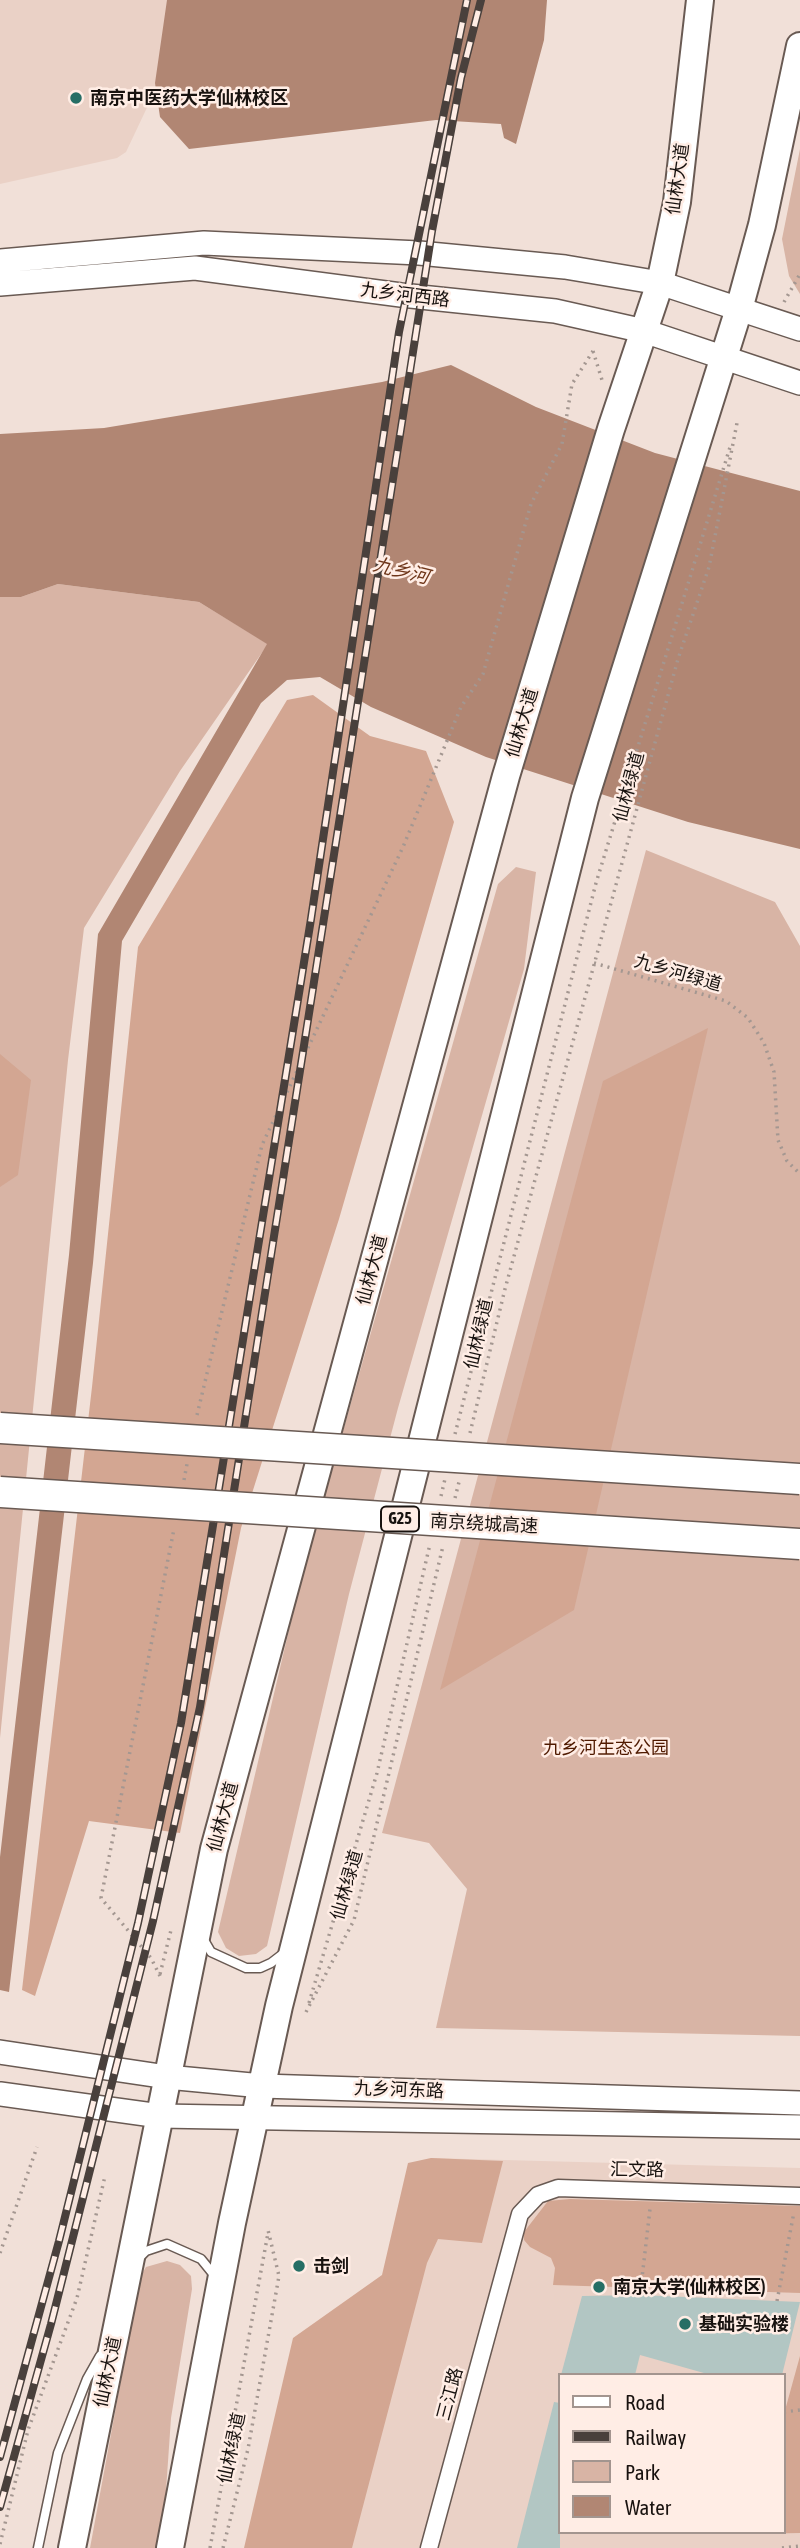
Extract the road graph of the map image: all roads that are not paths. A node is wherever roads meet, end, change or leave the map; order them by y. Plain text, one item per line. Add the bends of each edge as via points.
1 (700, 0) edge
2 (800, 46) edge
3 (0, 261) edge
4 (660, 283) junction
5 (0, 284) edge
6 (739, 309) junction
7 (800, 329) edge
8 (644, 331) junction
9 (723, 357) junction
10 (800, 383) edge
11 (0, 1428) edge
12 (800, 1479) edge
13 (0, 1492) edge
14 (800, 1544) edge
15 (198, 1925) junction
16 (296, 1941) junction
17 (0, 2052) edge
18 (167, 2077) junction
19 (262, 2086) junction
20 (0, 2094) edge
21 (800, 2103) edge
22 (160, 2116) junction
23 (254, 2119) junction
24 (800, 2127) edge
25 (798, 2196) edge
26 (509, 2250) joint
27 (128, 2274) junction
28 (219, 2291) junction
29 (117, 2326) junction
30 (38, 2548) edge
31 (72, 2548) edge
32 (170, 2548) edge
33 (429, 2548) edge

1 - 4 main road, 仙林大道 via 677,202
2 - 6 main road
3 - 4 main road via 204,243 419,253 565,267
4 - 6 main road
4 - 8 main road, 仙林大道
5 - 8 main road, 九乡河西路 via 195,268 555,311
6 - 7 main road
6 - 9 main road
8 - 9 main road, 九乡河西路
8 - 15 main road, 仙林大道 via 506,776 214,1849
9 - 10 main road, 九乡河西路
9 - 16 main road via 585,798
11 - 12 highway, bridge
13 - 14 highway, 南京绕城高速 / G25, bridge
15 - 16 lane via 211,1952 246,1968 271,1963
15 - 18 main road, 仙林大道
16 - 19 main road
17 - 18 main road, 九乡河东路
18 - 19 main road, 九乡河东路
18 - 22 main road, 仙林大道
19 - 21 main road, 九乡河东路
19 - 23 main road
20 - 22 main road, 九乡河东路
22 - 23 main road, 九乡河东路
22 - 27 main road, 仙林大道
23 - 24 main road, 九乡河东路
23 - 28 main road
25 - 26 street, 汇文路 via 558,2188 538,2195 520,2214
26 - 33 street, 三江路
27 - 28 lane via 146,2251 167,2244 201,2259 213,2272
27 - 29 main road, 仙林大道
28 - 32 main road
29 - 30 lane via 87,2379 58,2454
29 - 31 main road, 仙林大道

